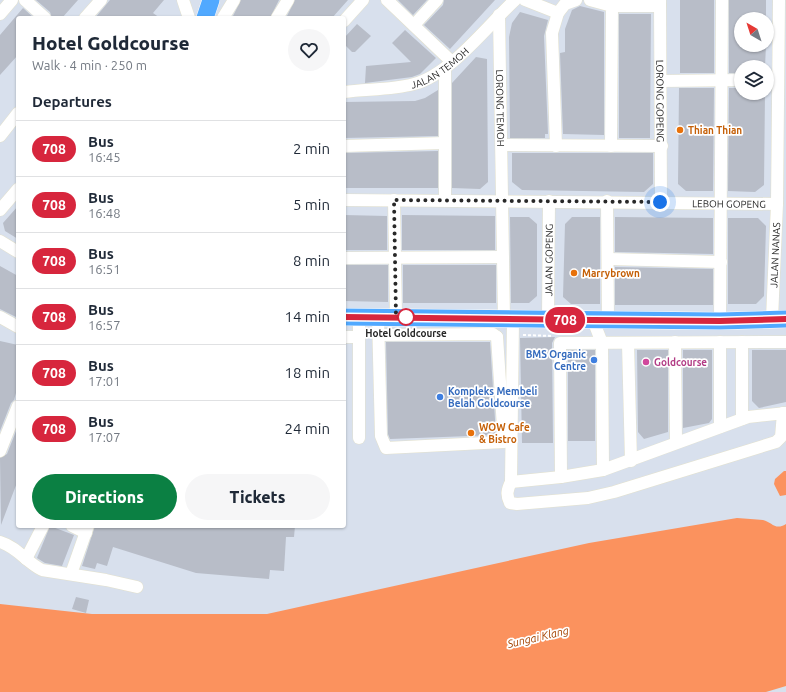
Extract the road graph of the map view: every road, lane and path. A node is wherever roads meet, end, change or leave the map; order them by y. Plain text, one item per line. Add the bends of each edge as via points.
1 (12, 0) edge
2 (24, 0) edge
3 (101, 0) edge
4 (183, 0) edge
5 (211, 0) edge
6 (234, 0) edge
7 (288, 0) edge
8 (363, 0) edge
9 (387, 0) edge
10 (437, 0) edge
11 (514, 0) edge
12 (525, 0) edge
13 (576, 0) edge
14 (590, 0) edge
15 (722, 0) edge
16 (779, 0) edge
17 (660, 3) edge
18 (612, 6) junction
19 (558, 13) junction
20 (0, 14) edge
21 (499, 15) junction
22 (43, 16) edge
23 (87, 16) edge
24 (188, 16) edge
25 (206, 16) edge
26 (224, 16) edge
27 (278, 16) edge
28 (346, 19) edge
29 (414, 25) junction
30 (774, 60) edge
31 (449, 65) junction
32 (723, 79) junction
33 (734, 80) edge
34 (662, 82) junction
35 (346, 92) edge
36 (773, 100) edge
37 (16, 116) edge
38 (0, 136) edge
39 (444, 143) junction
40 (502, 145) junction
41 (346, 146) edge
42 (556, 146) junction
43 (611, 146) junction
44 (662, 146) junction
45 (16, 191) edge
46 (346, 200) edge
47 (394, 200) junction
48 (445, 200) junction
49 (502, 201) junction
50 (549, 201) junction
51 (607, 201) junction
52 (660, 202) junction
53 (722, 204) junction
54 (777, 204) junction
55 (0, 210) edge
56 (0, 241) edge
57 (16, 251) edge
58 (394, 256) junction
59 (502, 257) junction
60 (346, 258) edge
61 (609, 259) junction
62 (721, 262) junction
63 (0, 317) edge
64 (351, 317) edge
65 (378, 317) junction
66 (396, 317) junction
67 (779, 319) edge
68 (548, 320) junction
69 (600, 320) junction
70 (510, 321) junction
71 (720, 321) junction
72 (16, 326) edge
73 (379, 335) junction
74 (346, 337) edge
75 (359, 337) junction
76 (498, 341) junction
77 (628, 342) junction
78 (675, 342) junction
79 (720, 342) junction
80 (742, 342) junction
81 (786, 342) edge
82 (602, 343) junction
83 (16, 411) edge
84 (785, 413) edge
85 (742, 419) junction
86 (720, 427) junction
87 (359, 438) dead end
88 (676, 442) junction
89 (0, 451) edge
90 (631, 461) junction
91 (603, 470) junction
92 (561, 477) junction
93 (511, 482) junction
94 (42, 528) edge
95 (87, 530) edge
96 (0, 542) edge
97 (26, 559) junction
98 (71, 574) junction
99 (137, 587) dead end

1 - 20 street
2 - 22 street
3 - 23 street
4 - 24 street
5 - 25 highway
6 - 26 street
7 - 27 street
8 - 28 street
9 - 29 street
10 - 29 street
11 - 21 street, JALAN TEMOH
12 - 19 street
13 - 19 street via 565,4
14 - 18 street
15 - 32 street
16 - 30 street, JALAN NANAS
17 - 18 street
17 - 34 street, LORONG GOPENG
18 - 43 street
19 - 42 street via 552,33
21 - 31 street, JALAN TEMOH
21 - 40 street, LORONG TEMOH
29 - 31 street
31 - 35 street, JALAN TEMOH via 428,80 415,84
31 - 39 street
32 - 33 street
32 - 34 street
32 - 53 street
34 - 44 street, LORONG GOPENG
36 - 54 street, JALAN NANAS
37 - 38 street
39 - 41 street
39 - 48 street
40 - 42 street
40 - 49 street, LORONG TEMOH
42 - 43 street
43 - 44 street
44 - 52 street, LORONG GOPENG
45 - 55 street
46 - 47 street, LEBOH GOPENG
47 - 48 street, LEBOH GOPENG
47 - 58 street
48 - 49 street, LEBOH GOPENG
49 - 50 street, LEBOH GOPENG
49 - 59 street, LORONG TEMOH
50 - 51 street, LEBOH GOPENG
50 - 68 street, JALAN GOPENG
51 - 52 street, LEBOH GOPENG
51 - 61 street
52 - 53 street, LEBOH GOPENG
53 - 54 street, LEBOH GOPENG
53 - 62 street
54 - 67 street, JALAN NANAS
56 - 57 street
58 - 59 street
58 - 60 street
58 - 66 street
59 - 70 street, LORONG TEMOH
61 - 62 street
61 - 69 street
62 - 71 street
63 - 72 street
64 - 65 highway
64 - 75 street
65 - 66 highway
65 - 73 street
66 - 70 highway
67 - 71 highway
68 - 69 highway
68 - 70 highway
69 - 71 highway
69 - 82 street
70 - 76 street
70 - 93 street, LORONG TEMOH
73 - 76 street via 493,334
73 - 76 street via 381,436 386,448 504,442
74 - 75 street
75 - 87 street
77 - 78 street
77 - 82 street
77 - 90 street
78 - 79 street
78 - 88 street
79 - 80 street
79 - 86 street
80 - 81 street
80 - 85 street
82 - 91 street
82 - 92 street via 560,343
83 - 89 street
84 - 85 street
84 - 93 street, LORONG TEMOH via 781,437 776,442 608,494 517,504 510,503 507,497
85 - 86 street
86 - 88 street
88 - 90 street
90 - 91 street
91 - 92 street
92 - 93 street
94 - 97 street
95 - 98 street
96 - 97 street via 10,545
97 - 98 street via 42,570
98 - 99 street

